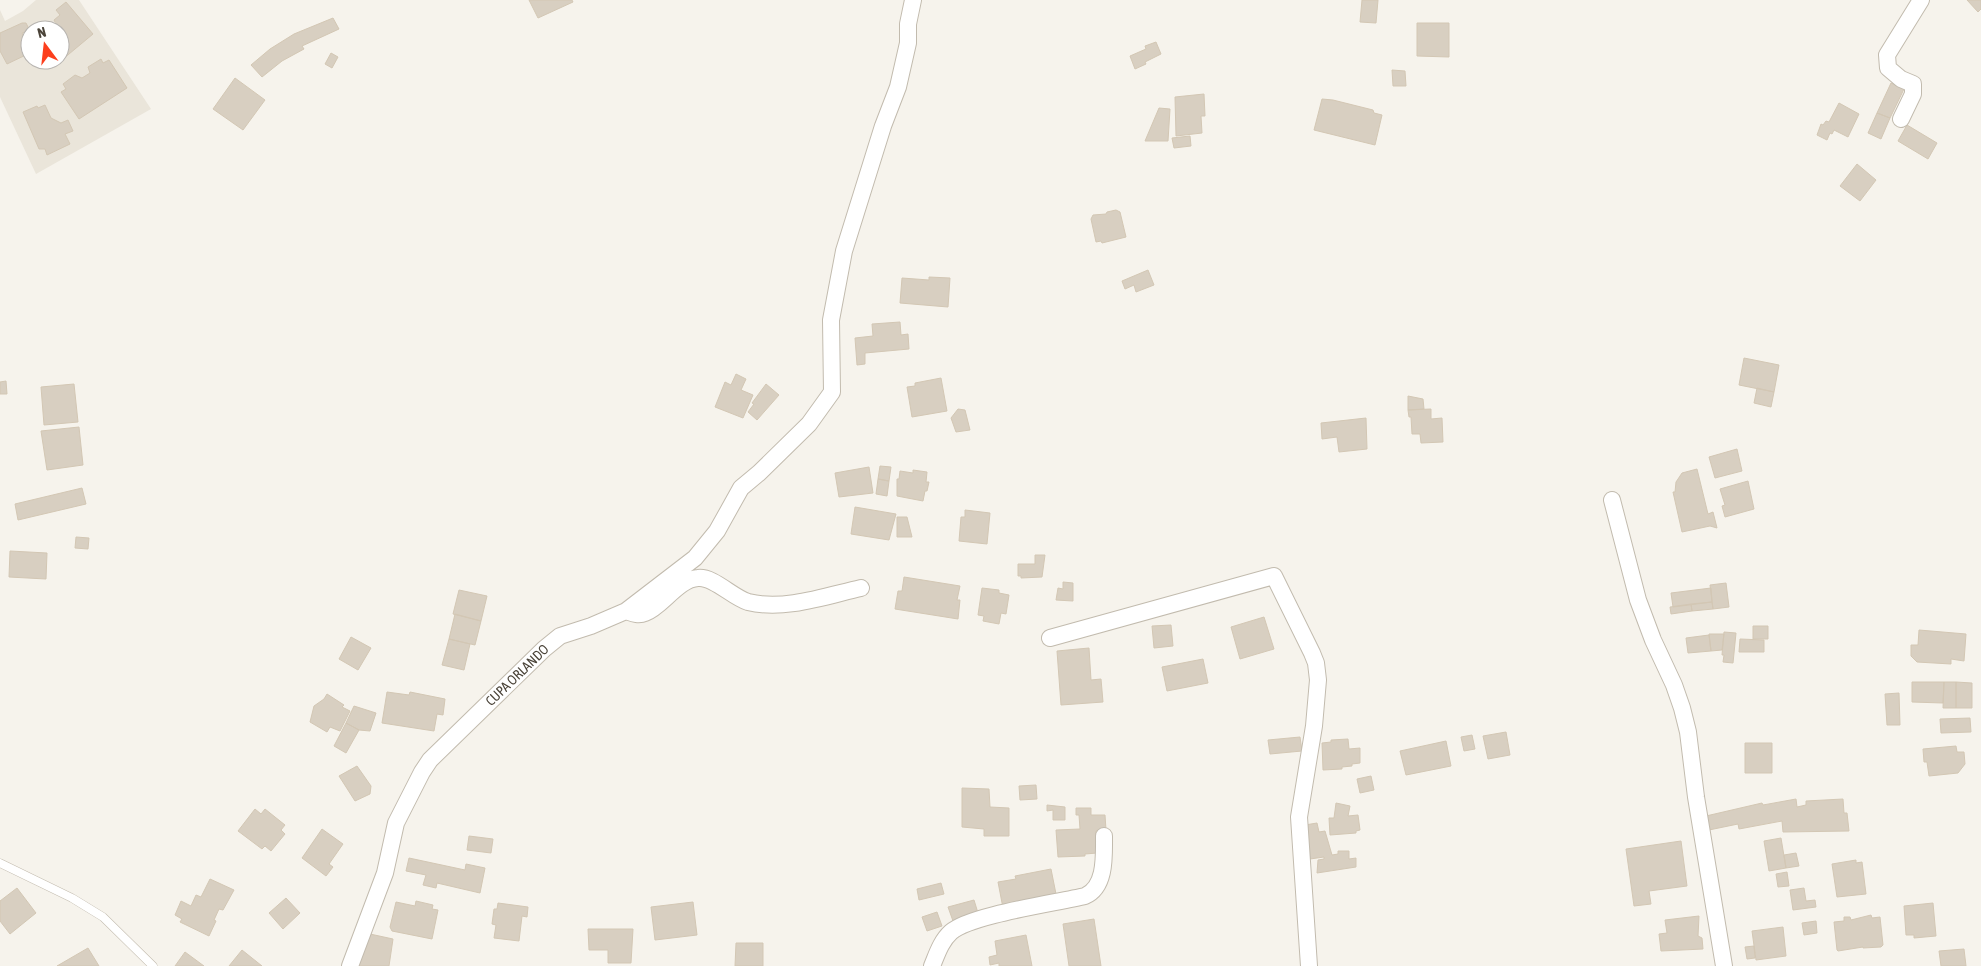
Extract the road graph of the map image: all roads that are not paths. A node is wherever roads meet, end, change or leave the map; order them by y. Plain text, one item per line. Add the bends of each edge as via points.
1 (912, 0) edge
2 (1921, 0) edge
3 (1901, 119) dead end
4 (1612, 500) dead end
5 (861, 588) dead end
6 (626, 611) junction
7 (1050, 638) dead end
8 (1104, 836) dead end
9 (0, 863) edge
10 (153, 966) edge
11 (350, 966) edge
12 (932, 966) edge
13 (1309, 966) edge
14 (1724, 966) edge

1 - 6 street, CUPA ORLANDO via 908,43 898,87 844,251 830,320 832,392 809,424 741,488 705,548
2 - 3 street via 1887,55 1888,68 1913,84 1913,94
4 - 14 street via 1638,600 1682,708 1688,732
5 - 6 street via 767,605 747,602 705,577 686,582 646,613
6 - 11 street, CUPA ORLANDO via 560,636 430,760 396,823 385,873
7 - 13 street via 1274,576 1312,653 1318,680 1299,817
8 - 12 street via 1099,884 1093,893 988,917 957,928 942,943
9 - 10 lane via 103,917

